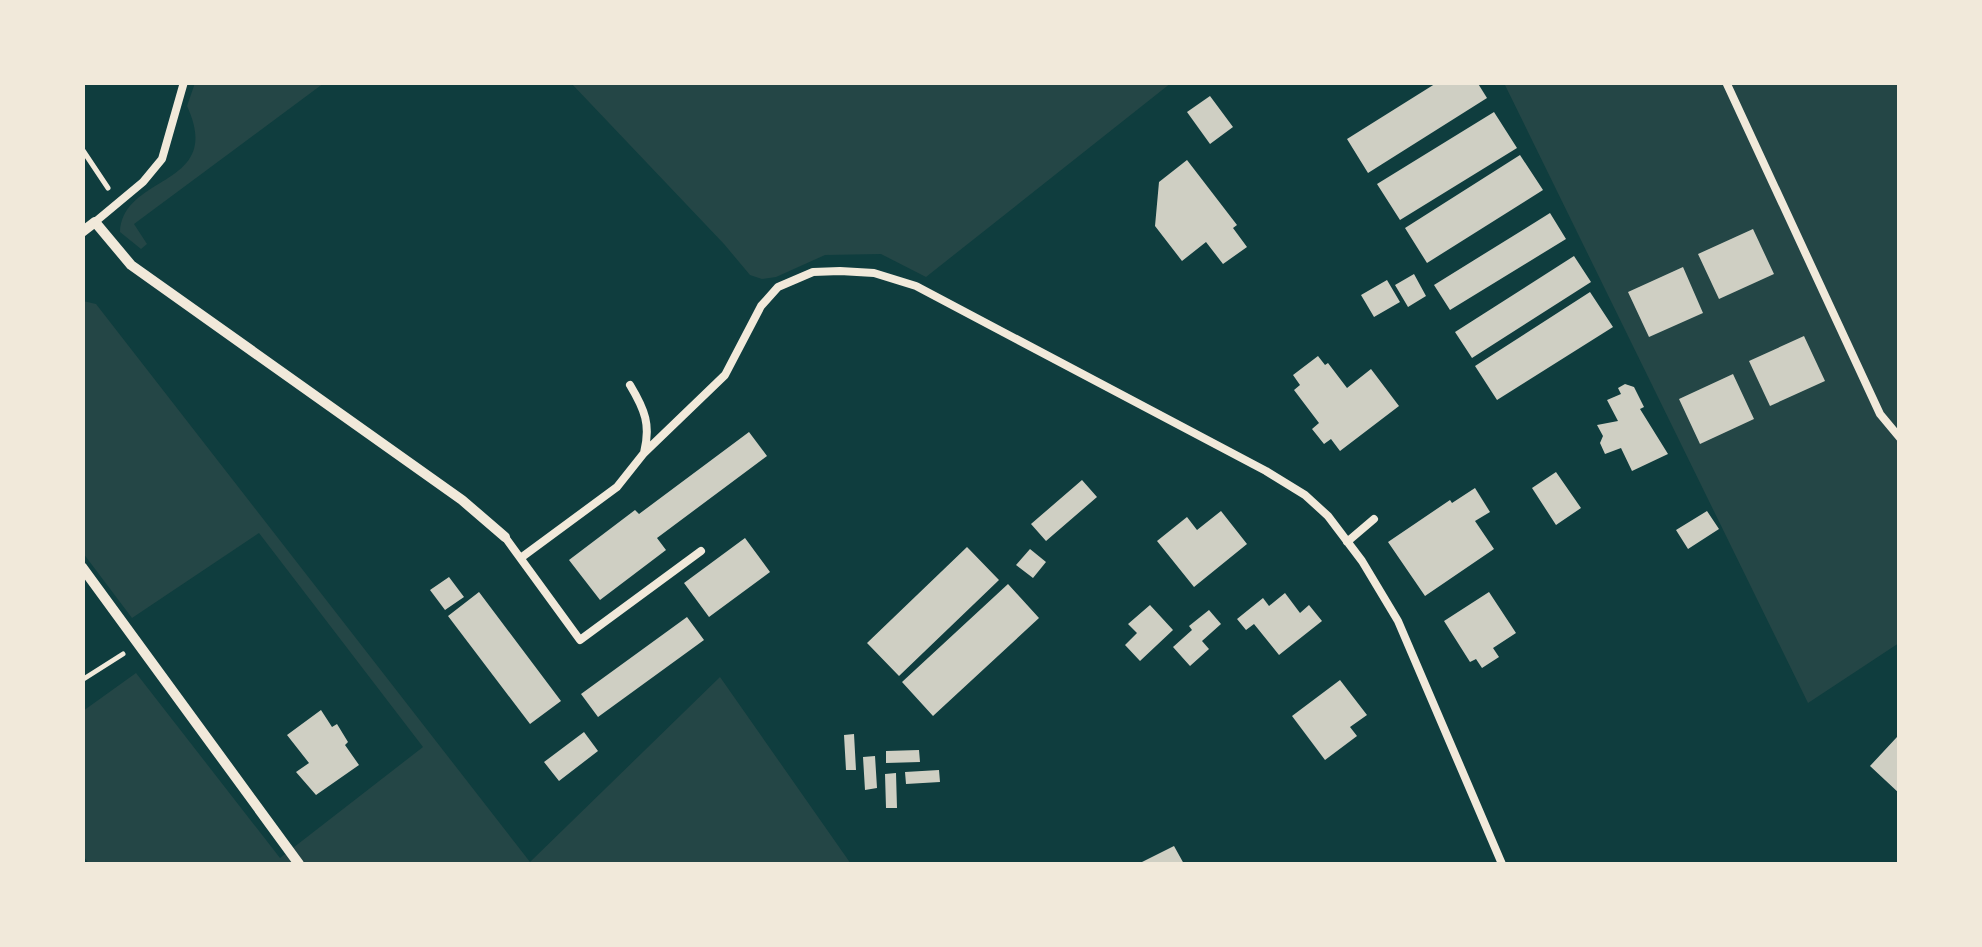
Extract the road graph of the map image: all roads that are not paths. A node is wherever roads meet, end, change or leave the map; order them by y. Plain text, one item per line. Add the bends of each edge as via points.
1 (184, 82) edge
2 (1726, 82) edge
3 (95, 222) junction
4 (82, 232) edge
5 (630, 385) dead end
6 (1900, 438) edge
7 (644, 454) junction
8 (1374, 519) dead end
9 (505, 537) joint
10 (1347, 542) junction
11 (701, 551) dead end
12 (522, 557) junction
13 (82, 567) edge
14 (299, 864) edge
15 (1502, 864) edge

1 - 3 lane via 162,159
2 - 6 lane via 1880,414
3 - 4 street
3 - 9 street via 131,265
5 - 7 lane via 650,430
7 - 10 lane via 725,375 760,306 778,287 813,272 874,273 916,286 1266,471 1305,495
7 - 12 lane via 617,488
8 - 10 lane
9 - 12 lane
10 - 15 lane via 1398,621
11 - 12 lane via 580,640
13 - 14 street

